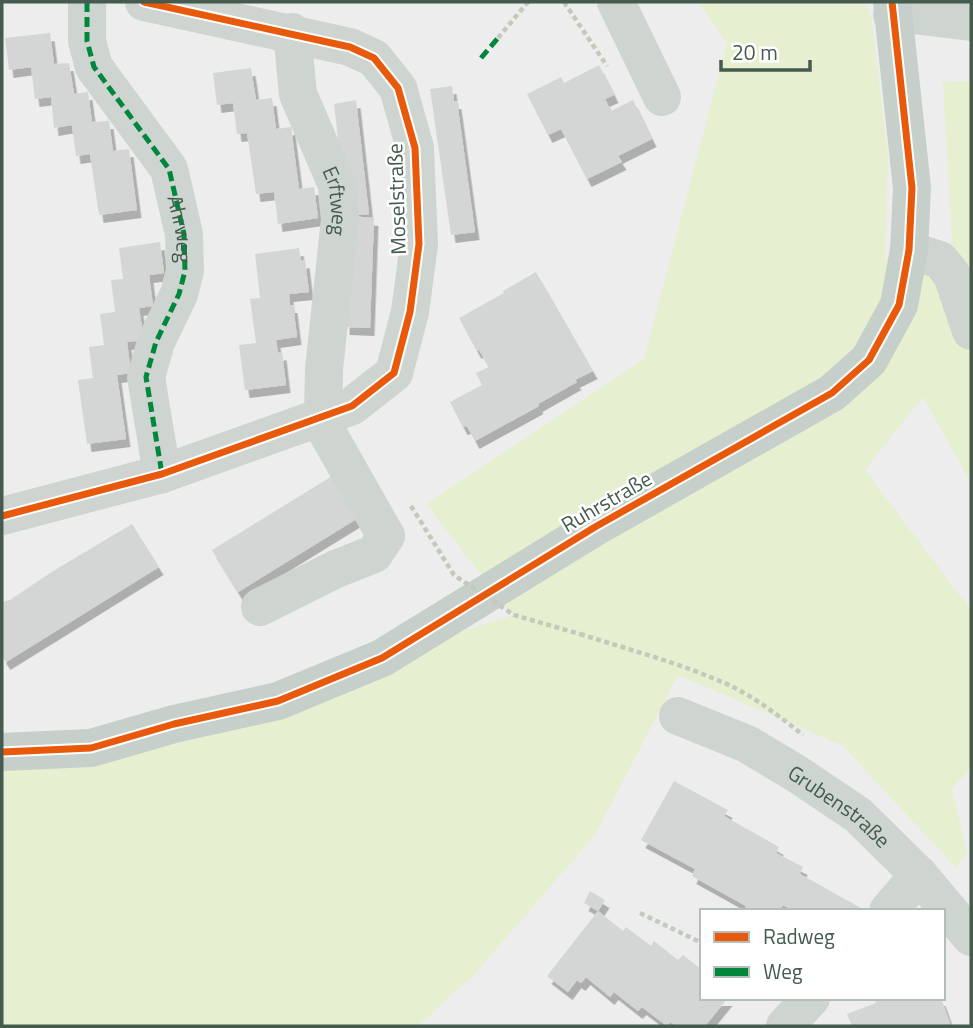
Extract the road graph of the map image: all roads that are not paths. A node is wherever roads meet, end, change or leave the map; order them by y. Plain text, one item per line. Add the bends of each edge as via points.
1 (87, 2) edge
2 (144, 2) edge
3 (616, 2) edge
4 (892, 8) edge
5 (971, 22) edge
6 (292, 32) junction
7 (662, 97) dead end
8 (909, 250) junction
9 (971, 331) edge
10 (321, 417) junction
11 (162, 474) junction
12 (2, 515) edge
13 (260, 607) dead end
14 (678, 716) dead end
15 (2, 752) edge
16 (919, 875) junction
17 (890, 909) edge
18 (971, 937) edge
19 (809, 1000) edge
20 (785, 1026) edge

1 - 11 street, Ahrweg via 87,41 94,66 169,169 184,234 185,271 179,294 156,342 146,377
2 - 6 street, Moselstraße
3 - 7 street
4 - 5 street via 905,14
4 - 8 main road, Ruhrstraße via 912,188
6 - 10 street, Erftweg via 298,94 337,185 340,219
6 - 10 street, Moselstraße via 374,58 398,88 415,148 419,244 410,312 394,373 352,407
8 - 9 street via 940,260 952,275
8 - 15 main road, Ruhrstraße via 899,305 869,360 832,393 594,527 382,658 278,701 91,748
10 - 11 street, Moselstraße
10 - 13 street via 386,536 374,554
11 - 12 street, Moselstraße
14 - 16 street, Grubenstraße via 747,744 797,774 858,815
16 - 17 street
16 - 18 street, Grubenstraße
19 - 20 street

